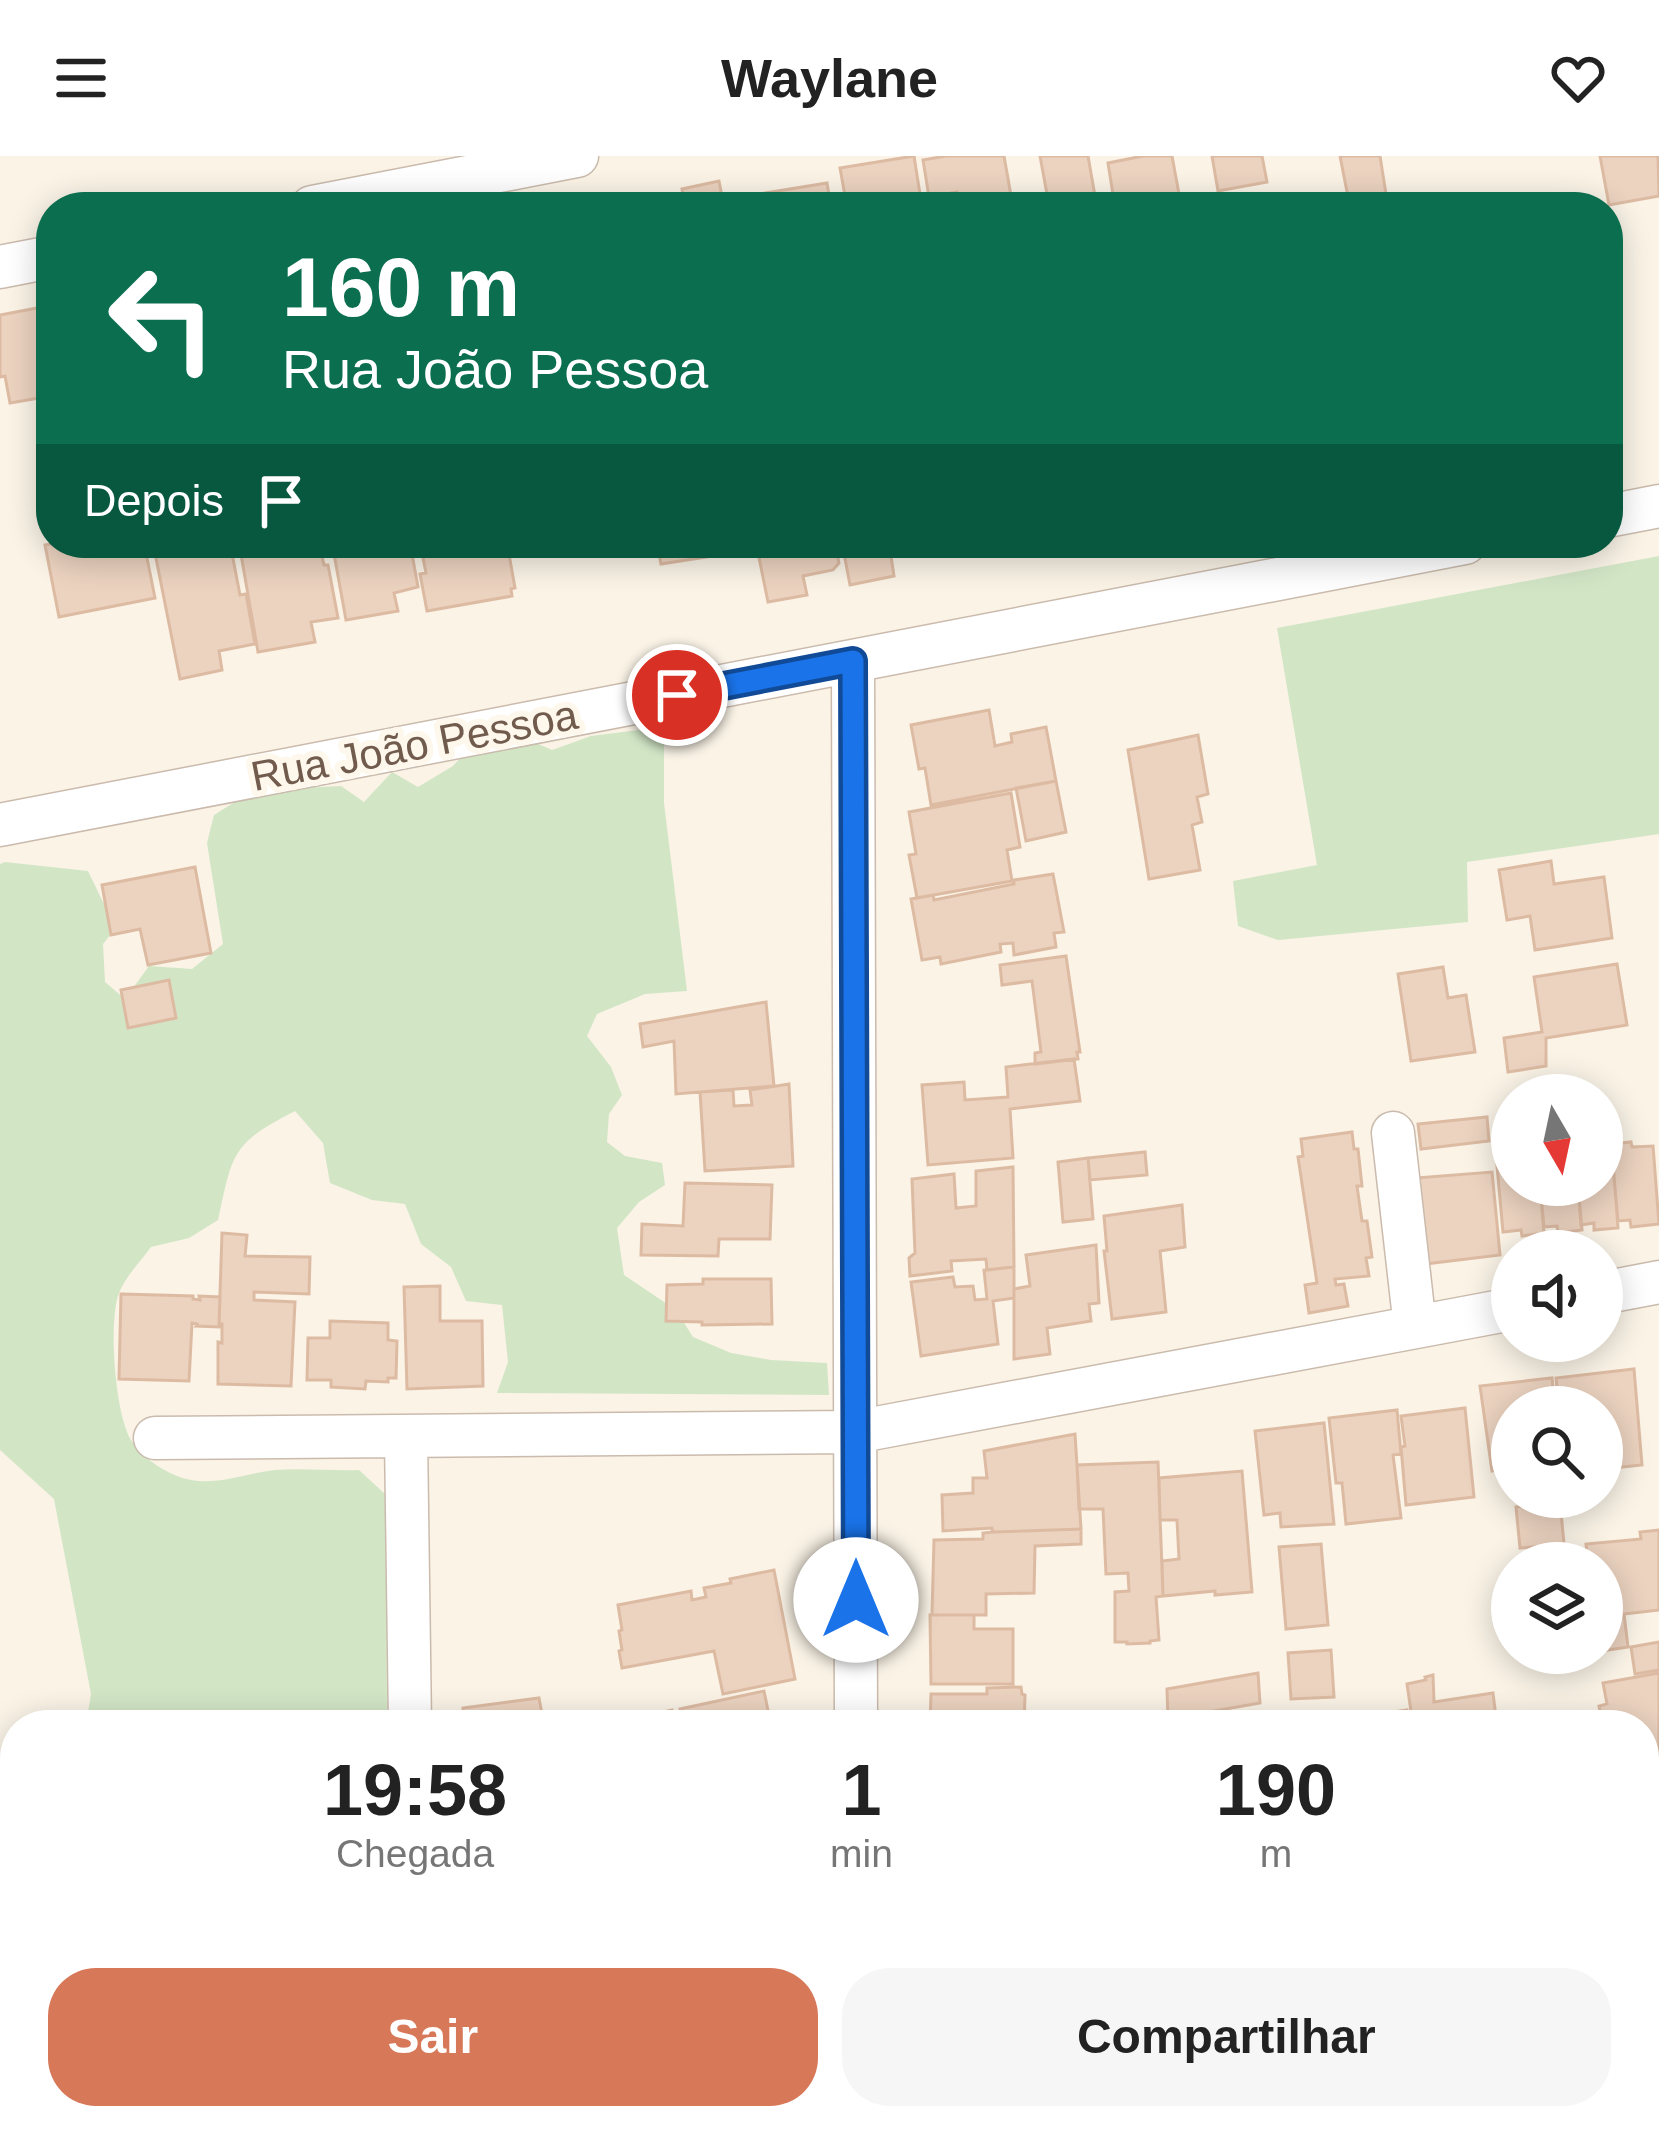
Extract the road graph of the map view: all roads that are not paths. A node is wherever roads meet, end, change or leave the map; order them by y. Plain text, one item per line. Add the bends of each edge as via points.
1 (577, 156) edge
2 (390, 192) edge
3 (36, 260) edge
4 (0, 267) edge
5 (1659, 506) edge
6 (1623, 512) edge
7 (1387, 558) edge
8 (853, 661) junction
9 (0, 825) edge
10 (1393, 1133) dead end
11 (1659, 1282) edge
12 (1623, 1289) edge
13 (1491, 1314) edge
14 (1415, 1328) junction
15 (855, 1432) junction
16 (406, 1436) junction
17 (155, 1438) dead end
18 (410, 1710) edge
19 (856, 1710) edge

1 - 2 street
3 - 4 street
5 - 6 street
7 - 8 street, Rua João Pessoa
8 - 9 street, Rua João Pessoa
8 - 15 street
10 - 14 street
11 - 12 street
13 - 14 street
14 - 15 street
15 - 16 street
15 - 19 street
16 - 17 street
16 - 18 street

